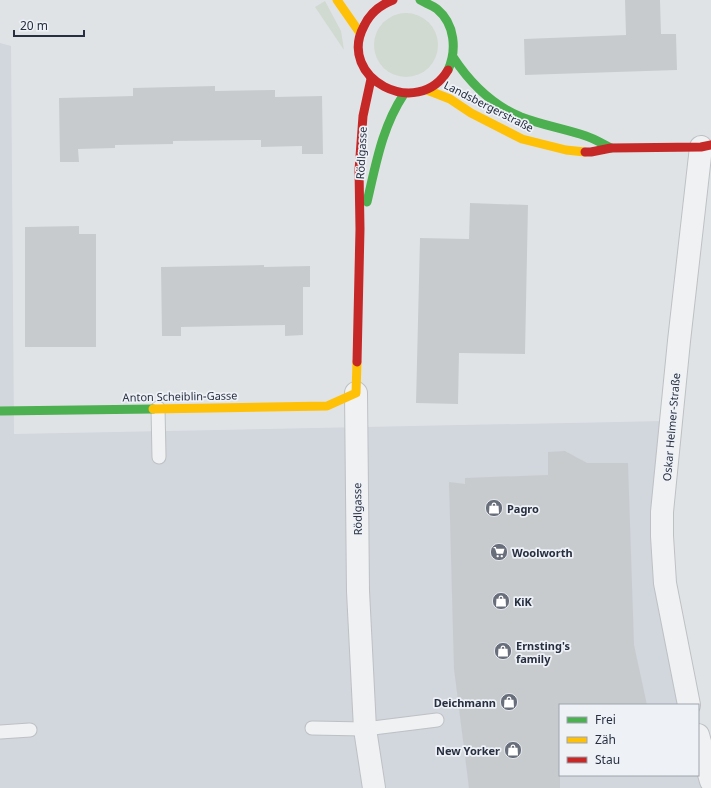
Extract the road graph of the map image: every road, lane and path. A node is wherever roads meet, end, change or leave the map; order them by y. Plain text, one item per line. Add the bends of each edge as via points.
1 (337, 0) edge
2 (393, 0) edge
3 (420, 0) edge
4 (441, 0) edge
5 (381, 2) edge
6 (438, 10) junction
7 (360, 33) junction
8 (453, 57) junction
9 (370, 79) junction
10 (427, 90) junction
11 (404, 94) junction
12 (706, 146) edge
13 (611, 148) junction
14 (360, 229) junction
15 (356, 393) junction
16 (158, 408) junction
17 (0, 411) edge
18 (159, 457) dead end
19 (689, 704) edge
20 (437, 720) dead end
21 (312, 728) dead end
22 (364, 729) junction
23 (30, 730) dead end
24 (0, 732) edge
25 (699, 739) edge
26 (711, 781) edge
27 (374, 788) edge

1 - 7 street
2 - 5 street
3 - 6 street
4 - 6 street
5 - 7 street via 368,16
6 - 8 street via 450,27
7 - 9 street via 358,42 361,64
8 - 10 street via 444,76
8 - 13 street, Landsbergerstraße via 478,89 499,105 531,121 587,137
9 - 11 street via 380,86
9 - 14 street, Rödlgasse via 363,116 359,170
10 - 11 street
10 - 13 street, Landsbergerstraße via 443,95 471,113 522,139 566,150 591,152
11 - 14 street, Rödlgasse via 397,102 387,124
12 - 13 street, Landsbergerstraße
12 - 19 street, Oskar Helmer-Straße via 679,341 662,512 667,596
14 - 15 street, Rödlgasse
15 - 16 street, Anton Scheiblin-Gasse via 327,406
15 - 22 street, Rödlgasse via 358,591
16 - 17 street, Anton Scheiblin-Gasse
16 - 18 lane
20 - 22 lane
21 - 22 lane
22 - 27 street, Rödlgasse
23 - 24 lane
25 - 26 street

